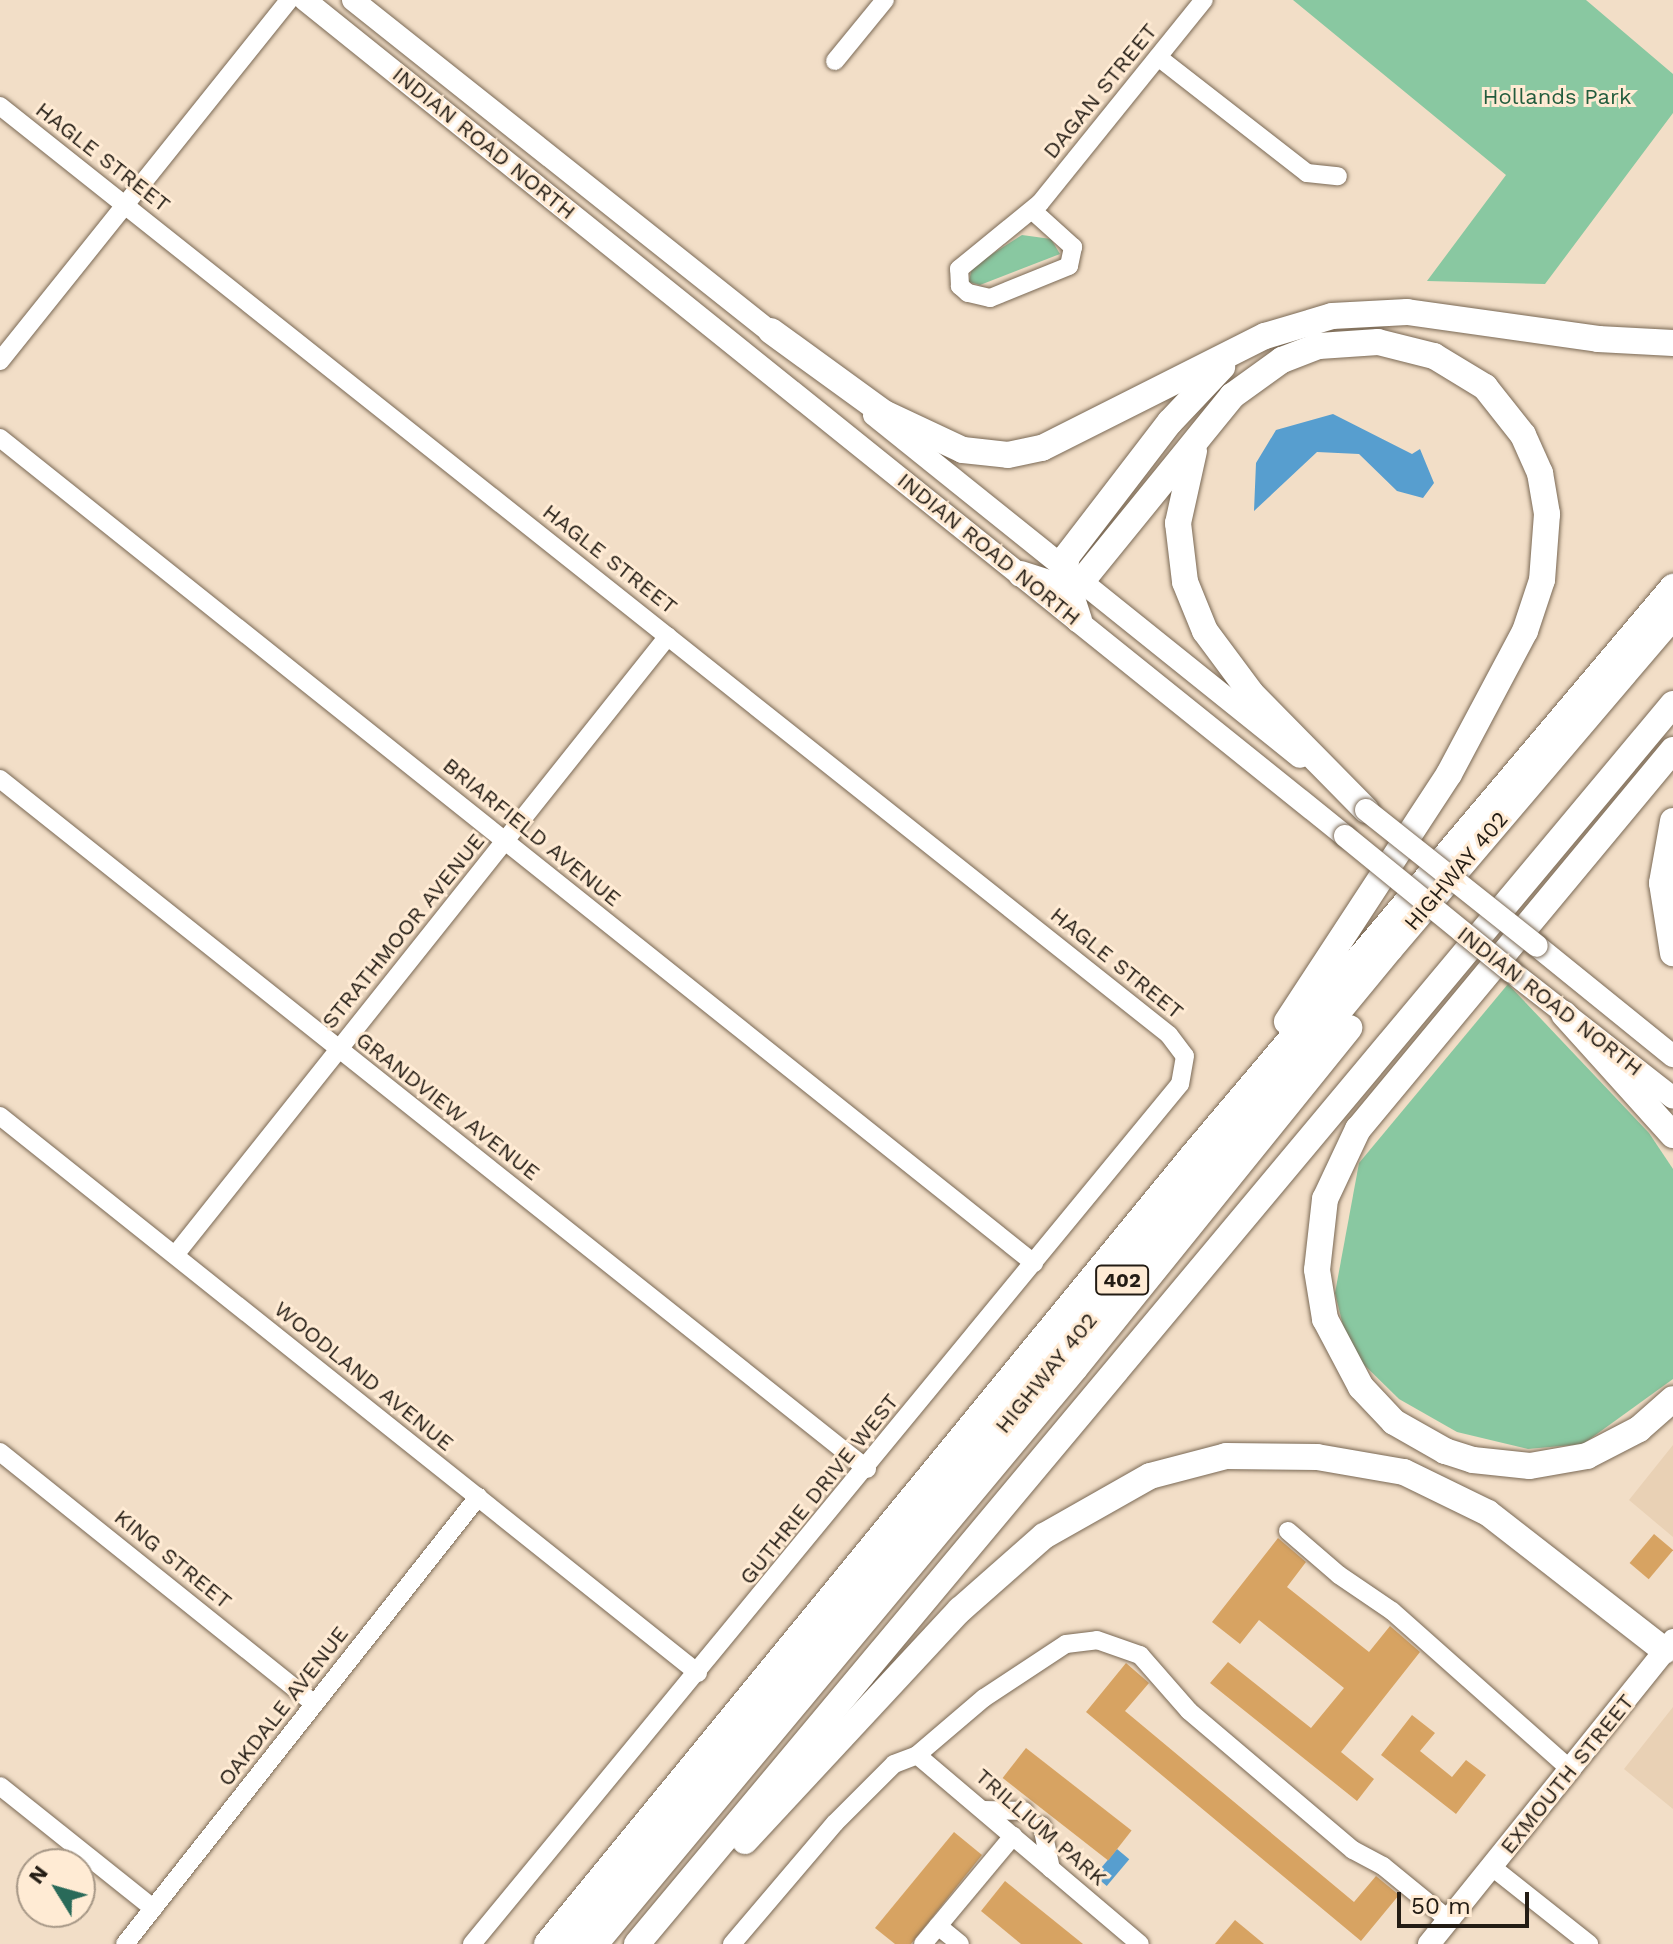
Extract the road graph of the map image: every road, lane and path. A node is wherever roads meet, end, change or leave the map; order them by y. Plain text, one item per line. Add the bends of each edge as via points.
1 (289, 0) edge
2 (305, 0) edge
3 (353, 0) edge
4 (885, 0) edge
5 (1204, 0) edge
6 (1158, 57) junction
7 (835, 61) dead end
8 (0, 106) edge
9 (1338, 176) dead end
10 (125, 205) junction
11 (1033, 211) junction
12 (771, 331) junction
13 (1673, 343) edge
14 (1245, 345) junction
15 (0, 361) edge
16 (1219, 409) junction
17 (0, 438) edge
18 (1021, 574) junction
19 (1071, 578) junction
20 (1673, 587) edge
21 (1673, 616) edge
22 (1079, 620) junction
23 (668, 636) junction
24 (1673, 642) edge
25 (1673, 704) edge
26 (1673, 750) edge
27 (0, 779) edge
28 (1366, 810) junction
29 (1673, 821) edge
30 (506, 842) junction
31 (1673, 953) edge
32 (1564, 1014) junction
33 (338, 1050) junction
34 (1185, 1056) joint
35 (1673, 1056) edge
36 (1673, 1098) edge
37 (0, 1116) edge
38 (1673, 1135) edge
39 (1193, 1155) junction
40 (175, 1255) junction
41 (1034, 1263) junction
42 (1673, 1399) edge
43 (0, 1452) edge
44 (867, 1469) junction
45 (478, 1497) junction
46 (1288, 1531) dead end
47 (1669, 1646) edge
48 (698, 1673) junction
49 (315, 1704) junction
50 (912, 1756) junction
51 (1570, 1769) junction
52 (0, 1786) edge
53 (984, 1810) junction
54 (1024, 1811) dead end
55 (1042, 1826) dead end
56 (1013, 1836) junction
57 (1492, 1867) junction
58 (1051, 1869) junction
59 (153, 1908) junction
60 (1449, 1920) junction
61 (938, 1926) junction
62 (125, 1944) edge
63 (472, 1944) edge
64 (547, 1944) edge
65 (571, 1944) edge
66 (595, 1944) edge
67 (637, 1944) edge
68 (657, 1944) edge
69 (732, 1944) edge
70 (923, 1944) edge
71 (960, 1944) edge
72 (1140, 1944) edge
73 (1429, 1944) edge
74 (1589, 1944) edge

1 - 10 street
2 - 18 main road, INDIAN ROAD NORTH
3 - 12 main road, INDIAN ROAD NORTH
4 - 7 street
5 - 6 street, DAGAN STREET
6 - 9 street via 1307,173
6 - 11 street, DAGAN STREET
8 - 10 street, HAGLE STREET
10 - 15 street
10 - 23 street, HAGLE STREET
11 - 11 street, DAGAN STREET via 1073,247 1069,266 990,298 960,286 959,269
12 - 14 highway via 884,413 963,450 1008,455 1042,448
12 - 19 main road, INDIAN ROAD NORTH
13 - 14 highway via 1598,339 1407,312 1299,322
14 - 19 highway via 1170,422 1093,518
16 - 19 highway
16 - 28 highway via 1193,453 1181,498 1181,558 1193,606 1223,660
16 - 39 highway via 1263,371 1299,352 1357,342 1418,349 1475,380 1513,420 1540,473 1547,534 1542,580 1525,631 1449,774 1321,973
17 - 30 street, BRIARFIELD AVENUE
18 - 19 highway
18 - 22 main road, INDIAN ROAD NORTH
19 - 22 highway
19 - 28 main road, INDIAN ROAD NORTH
20 - 39 highway
21 - 65 highway, HIGHWAY 402 / 402 via 1390,949
22 - 32 main road, INDIAN ROAD NORTH, bridge
23 - 30 street, STRATHMOOR AVENUE
23 - 34 street, HAGLE STREET via 1169,1035
24 - 66 highway
25 - 67 highway, 402
26 - 42 highway via 1358,1129 1325,1199 1317,1270 1325,1319 1361,1387 1394,1422 1445,1451 1530,1466 1587,1456 1639,1429
27 - 33 street, GRANDVIEW AVENUE
28 - 35 main road, INDIAN ROAD NORTH, bridge
29 - 31 highway via 1662,883
30 - 33 street, STRATHMOOR AVENUE
30 - 41 street, BRIARFIELD AVENUE
32 - 36 main road, INDIAN ROAD NORTH
32 - 38 highway
33 - 40 street, STRATHMOOR AVENUE
33 - 44 street, GRANDVIEW AVENUE
34 - 41 street, GUTHRIE DRIVE WEST via 1180,1084
37 - 40 street, WOODLAND AVENUE
39 - 64 highway
40 - 45 street, WOODLAND AVENUE
41 - 44 street, GUTHRIE DRIVE WEST
43 - 49 street, KING STREET
44 - 48 street, GUTHRIE DRIVE WEST
45 - 48 street, WOODLAND AVENUE
45 - 49 street, OAKDALE AVENUE
46 - 51 street via 1392,1611
47 - 51 main road, EXMOUTH STREET
47 - 68 highway via 1488,1513 1404,1472 1317,1457 1226,1456 1150,1476 1044,1536 960,1610 790,1790
48 - 63 street, GUTHRIE DRIVE WEST
49 - 59 street, OAKDALE AVENUE
50 - 53 street, TRILLIUM PARK
50 - 60 street via 984,1698 1066,1644 1097,1640 1140,1655 1189,1711 1353,1850 1383,1866
50 - 69 street via 835,1823
51 - 57 main road, EXMOUTH STREET
52 - 59 street
53 - 54 street
53 - 56 street, TRILLIUM PARK
55 - 58 street
56 - 58 street, TRILLIUM PARK
56 - 61 street
57 - 60 main road, EXMOUTH STREET
57 - 74 street
58 - 72 street, TRILLIUM PARK
59 - 62 street, OAKDALE AVENUE
60 - 73 main road, EXMOUTH STREET
61 - 70 street
61 - 71 street

